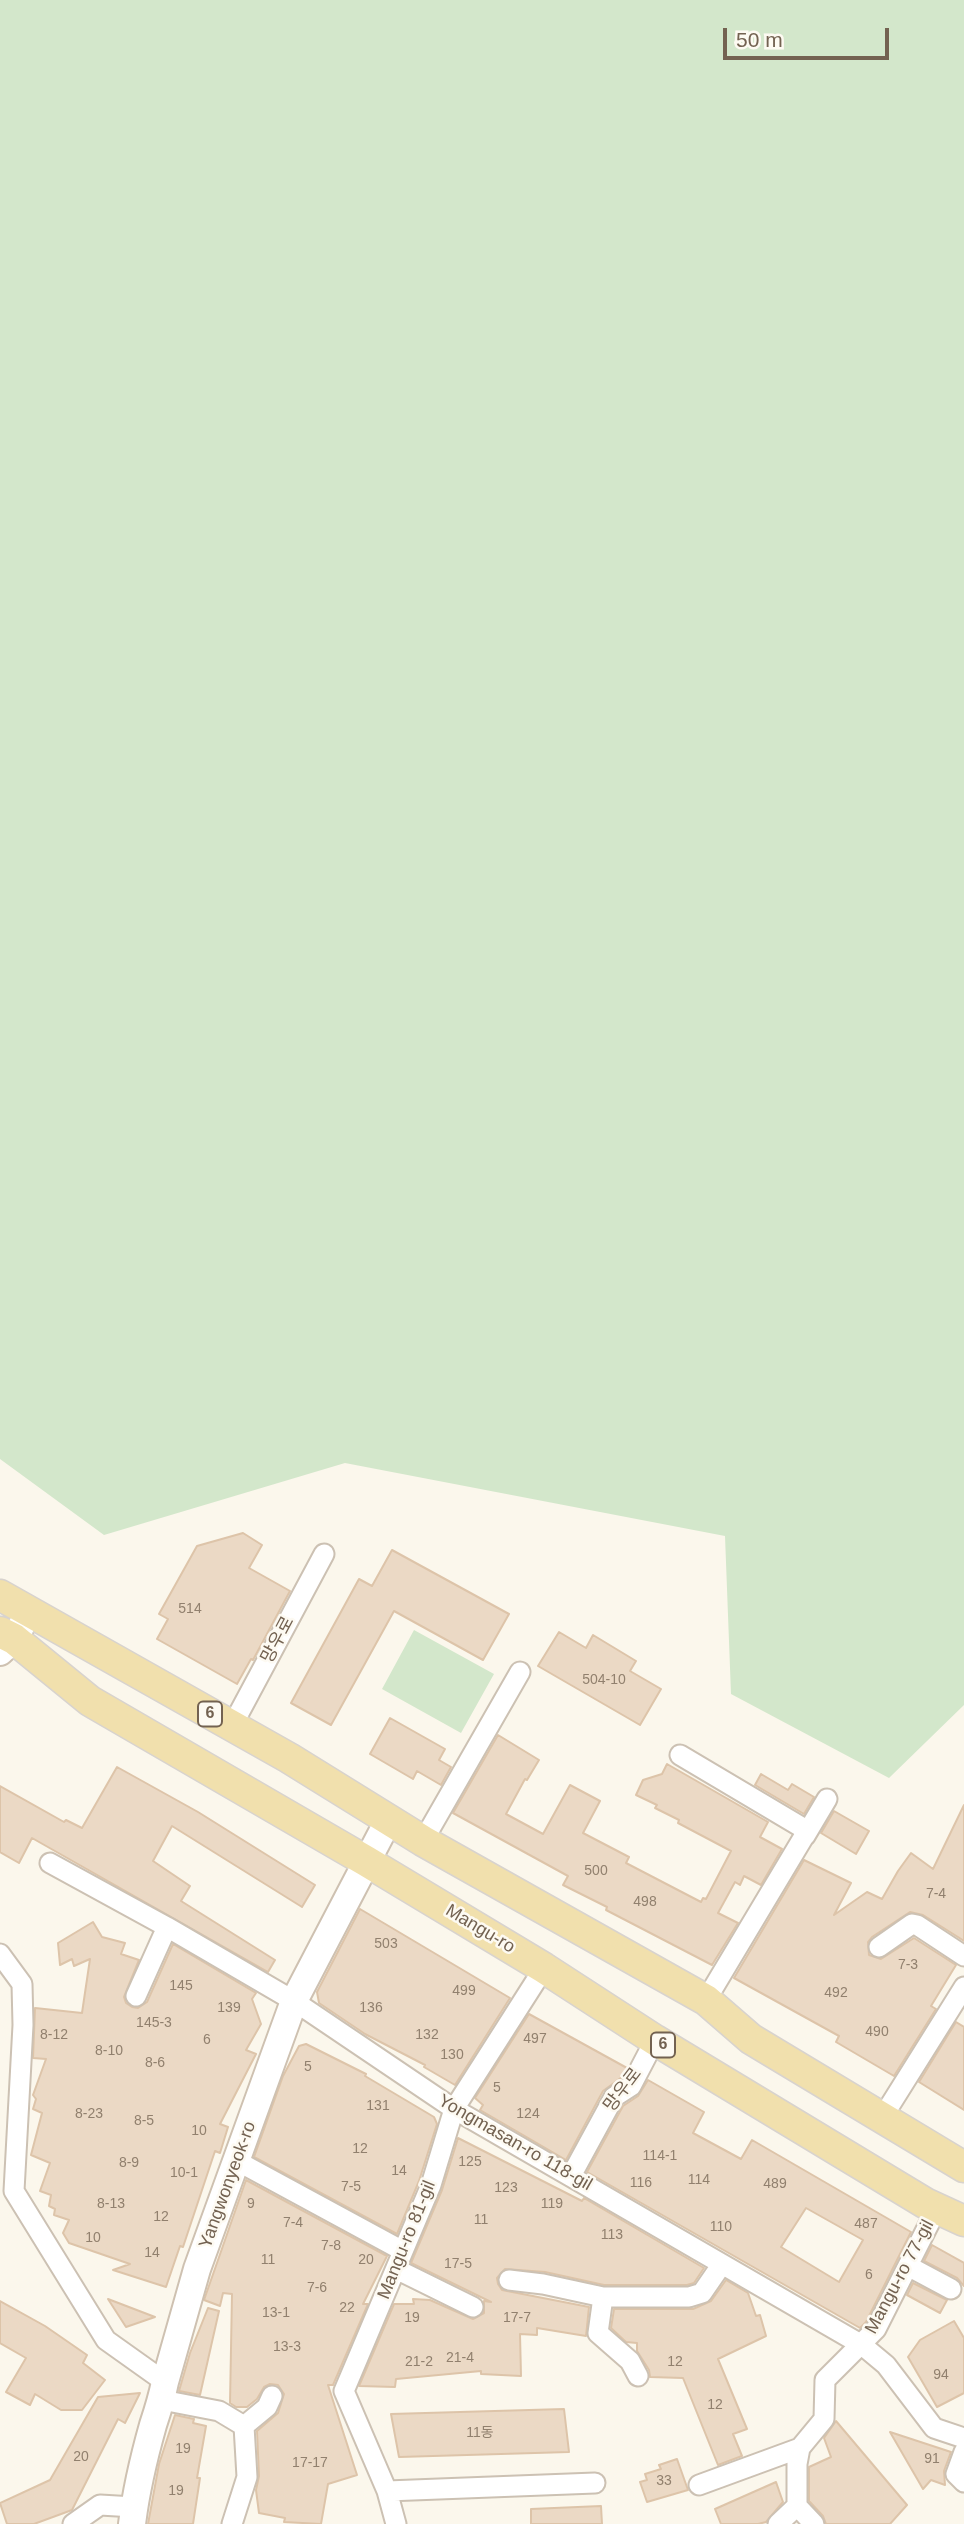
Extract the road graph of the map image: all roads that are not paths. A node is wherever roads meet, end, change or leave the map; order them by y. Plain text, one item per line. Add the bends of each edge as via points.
1 (324, 1554) dead end
2 (0, 1595) edge
3 (29, 1612) junction
4 (3, 1640) edge
5 (520, 1672) dead end
6 (232, 1726) junction
7 (680, 1755) dead end
8 (827, 1799) dead end
9 (388, 1821) junction
10 (805, 1836) junction
11 (423, 1841) junction
12 (366, 1861) junction
13 (50, 1863) dead end
14 (167, 1927) junction
15 (879, 1947) dead end
16 (0, 1954) edge
17 (964, 1956) edge
18 (544, 1968) junction
19 (964, 1987) edge
20 (136, 1996) dead end
21 (706, 2000) junction
22 (294, 2001) junction
23 (655, 2040) junction
24 (454, 2109) junction
25 (882, 2118) junction
26 (237, 2161) junction
27 (955, 2161) edge
28 (571, 2176) junction
29 (7, 2190) edge
30 (931, 2206) junction
31 (964, 2221) edge
32 (400, 2260) junction
33 (722, 2264) junction
34 (908, 2266) junction
35 (509, 2280) dead end
36 (951, 2289) dead end
37 (603, 2297) junction
38 (473, 2307) dead end
39 (862, 2345) junction
40 (638, 2376) dead end
41 (163, 2391) junction
42 (272, 2396) dead end
43 (244, 2426) junction
44 (964, 2438) edge
45 (800, 2448) junction
46 (964, 2452) edge
47 (964, 2482) edge
48 (595, 2483) dead end
49 (699, 2485) dead end
50 (387, 2491) junction
51 (797, 2506) junction
52 (133, 2515) edge
53 (73, 2524) edge
54 (232, 2524) edge
55 (396, 2524) edge
56 (778, 2524) edge
57 (814, 2524) edge

1 - 6 street, 망우로
2 - 3 main road, 6
3 - 4 street
3 - 6 main road, 6
4 - 12 main road, Mangu-ro / 6 via 90,1701
5 - 11 street
6 - 9 main road, 6
7 - 10 street via 803,1828
8 - 10 street
9 - 11 main road, 6
9 - 12 street, Yangwonyeok-ro
10 - 21 street
11 - 21 main road, 6
12 - 18 main road, Mangu-ro / 6
12 - 22 street, Yangwonyeok-ro
13 - 14 street, Yongmasan-ro 118-gil
14 - 20 street
14 - 22 street, Yongmasan-ro 118-gil
15 - 17 street via 912,1924
16 - 29 street via 22,1984 23,2025
18 - 23 main road, Mangu-ro / 6
18 - 24 street, Mangu-ro 81-gil
19 - 25 street
21 - 25 main road, 6 via 751,2039
22 - 24 street, Yongmasan-ro 118-gil
22 - 26 street, Yangwonyeok-ro
23 - 28 street, 망우로 via 631,2086 614,2097
23 - 30 main road, Mangu-ro / 6
24 - 28 street, Yongmasan-ro 118-gil
24 - 32 street, Mangu-ro 81-gil via 431,2185
25 - 27 main road, 6
26 - 32 street
26 - 41 street, Yangwonyeok-ro via 197,2269
27 - 30 main road via 936,2164 927,2177
28 - 33 street, Yongmasan-ro 118-gil
29 - 41 street via 106,2340
30 - 31 main road, Mangu-ro / 6
30 - 34 street, Mangu-ro 77-gil
32 - 38 street
32 - 50 street, Mangu-ro 81-gil via 344,2391
33 - 37 street via 702,2293 689,2297
33 - 39 street, Yongmasan-ro 118-gil
34 - 36 street
34 - 39 street, Mangu-ro 77-gil via 876,2329
35 - 37 street
37 - 40 street via 598,2333 630,2361
39 - 44 street, Yongmasan-ro 118-gil via 886,2365 934,2428
39 - 45 street, Mangu-ro 77-gil via 825,2380 824,2419
41 - 43 street via 219,2411
41 - 52 street, Yangwonyeok-ro
42 - 43 street via 267,2407
43 - 54 street via 247,2477
45 - 49 street
45 - 51 street
46 - 47 street via 956,2474
48 - 50 street
50 - 55 street, Mangu-ro 81-gil
51 - 56 street
51 - 57 street
52 - 53 street via 100,2505

